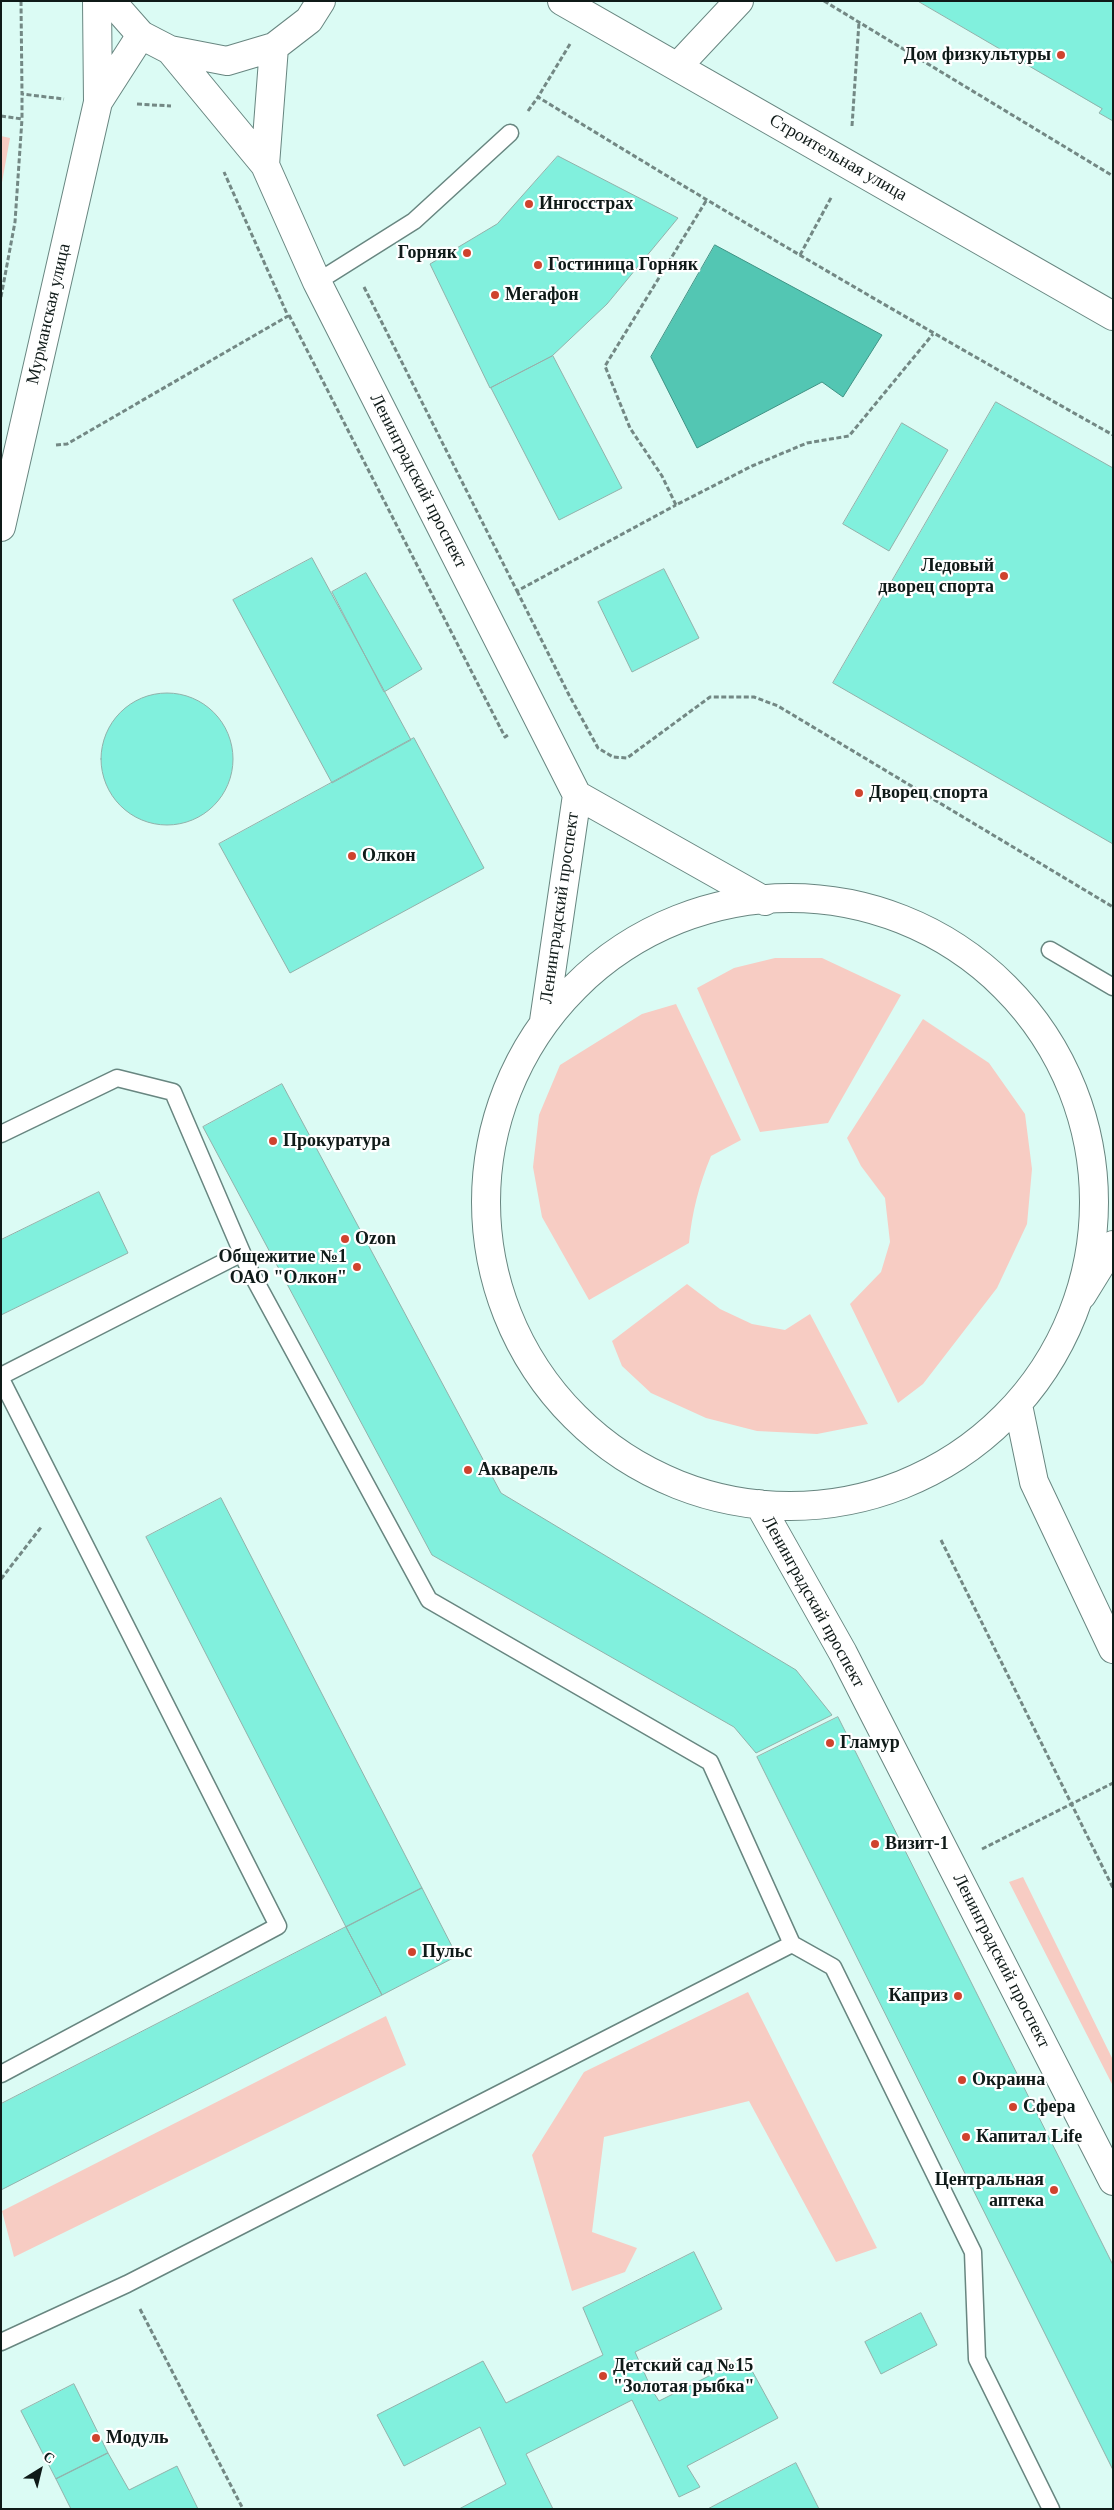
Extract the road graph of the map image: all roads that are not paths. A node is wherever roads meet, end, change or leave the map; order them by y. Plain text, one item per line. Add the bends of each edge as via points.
1 (97, 1) edge
2 (111, 1) edge
3 (321, 1) edge
4 (562, 1) edge
5 (739, 1) edge
6 (141, 36) junction
7 (274, 47) junction
8 (170, 50) junction
9 (678, 66) junction
10 (98, 102) junction
11 (510, 133) dead end
12 (265, 165) junction
13 (317, 282) junction
14 (1113, 316) edge
15 (1, 527) edge
16 (577, 795) junction
17 (765, 901) junction
18 (1050, 950) dead end
19 (1113, 987) edge
20 (544, 1021) junction
21 (1, 1134) edge
22 (1113, 1245) edge
23 (242, 1252) junction
24 (1082, 1295) junction
25 (1, 1377) edge
26 (1018, 1405) junction
27 (759, 1504) junction
28 (1113, 1649) edge
29 (792, 1944) junction
30 (1, 2074) edge
31 (1113, 2181) edge
32 (1, 2342) edge
33 (1051, 2509) edge

1 - 10 street
2 - 6 street
3 - 7 street via 309,20
4 - 9 street, Строительная улица
5 - 9 street
6 - 8 street
6 - 10 street
7 - 8 street via 227,61
7 - 12 street, Ленинградский проспект
8 - 12 street, Ленинградский проспект
9 - 14 street, Строительная улица
10 - 15 street, Мурманская улица
11 - 13 lane via 414,221
12 - 13 street, Ленинградский проспект
13 - 16 street, Ленинградский проспект
16 - 17 street, Ленинградский проспект
16 - 20 street, Ленинградский проспект
17 - 20 street via 726,905 694,914 666,924 612,953
17 - 24 street via 791,896 853,903 915,923 943,937 1017,998 1055,1050 1081,1106 1088,1137 1094,1204
18 - 19 lane
20 - 27 street via 523,1056 499,1109 488,1169 488,1232 500,1297 526,1354 564,1406 586,1428 638,1466 666,1480 727,1500
21 - 23 lane via 117,1078 173,1092
22 - 24 street
23 - 25 lane
23 - 29 lane via 429,1600 710,1762
24 - 26 street via 1054,1355
25 - 30 lane via 278,1926
26 - 27 street via 969,1450 914,1480 821,1505 789,1508
26 - 28 street via 1034,1482
27 - 31 street, Ленинградский проспект via 844,1653
29 - 32 lane via 127,2284
29 - 33 lane via 833,1967 973,2252 977,2359

